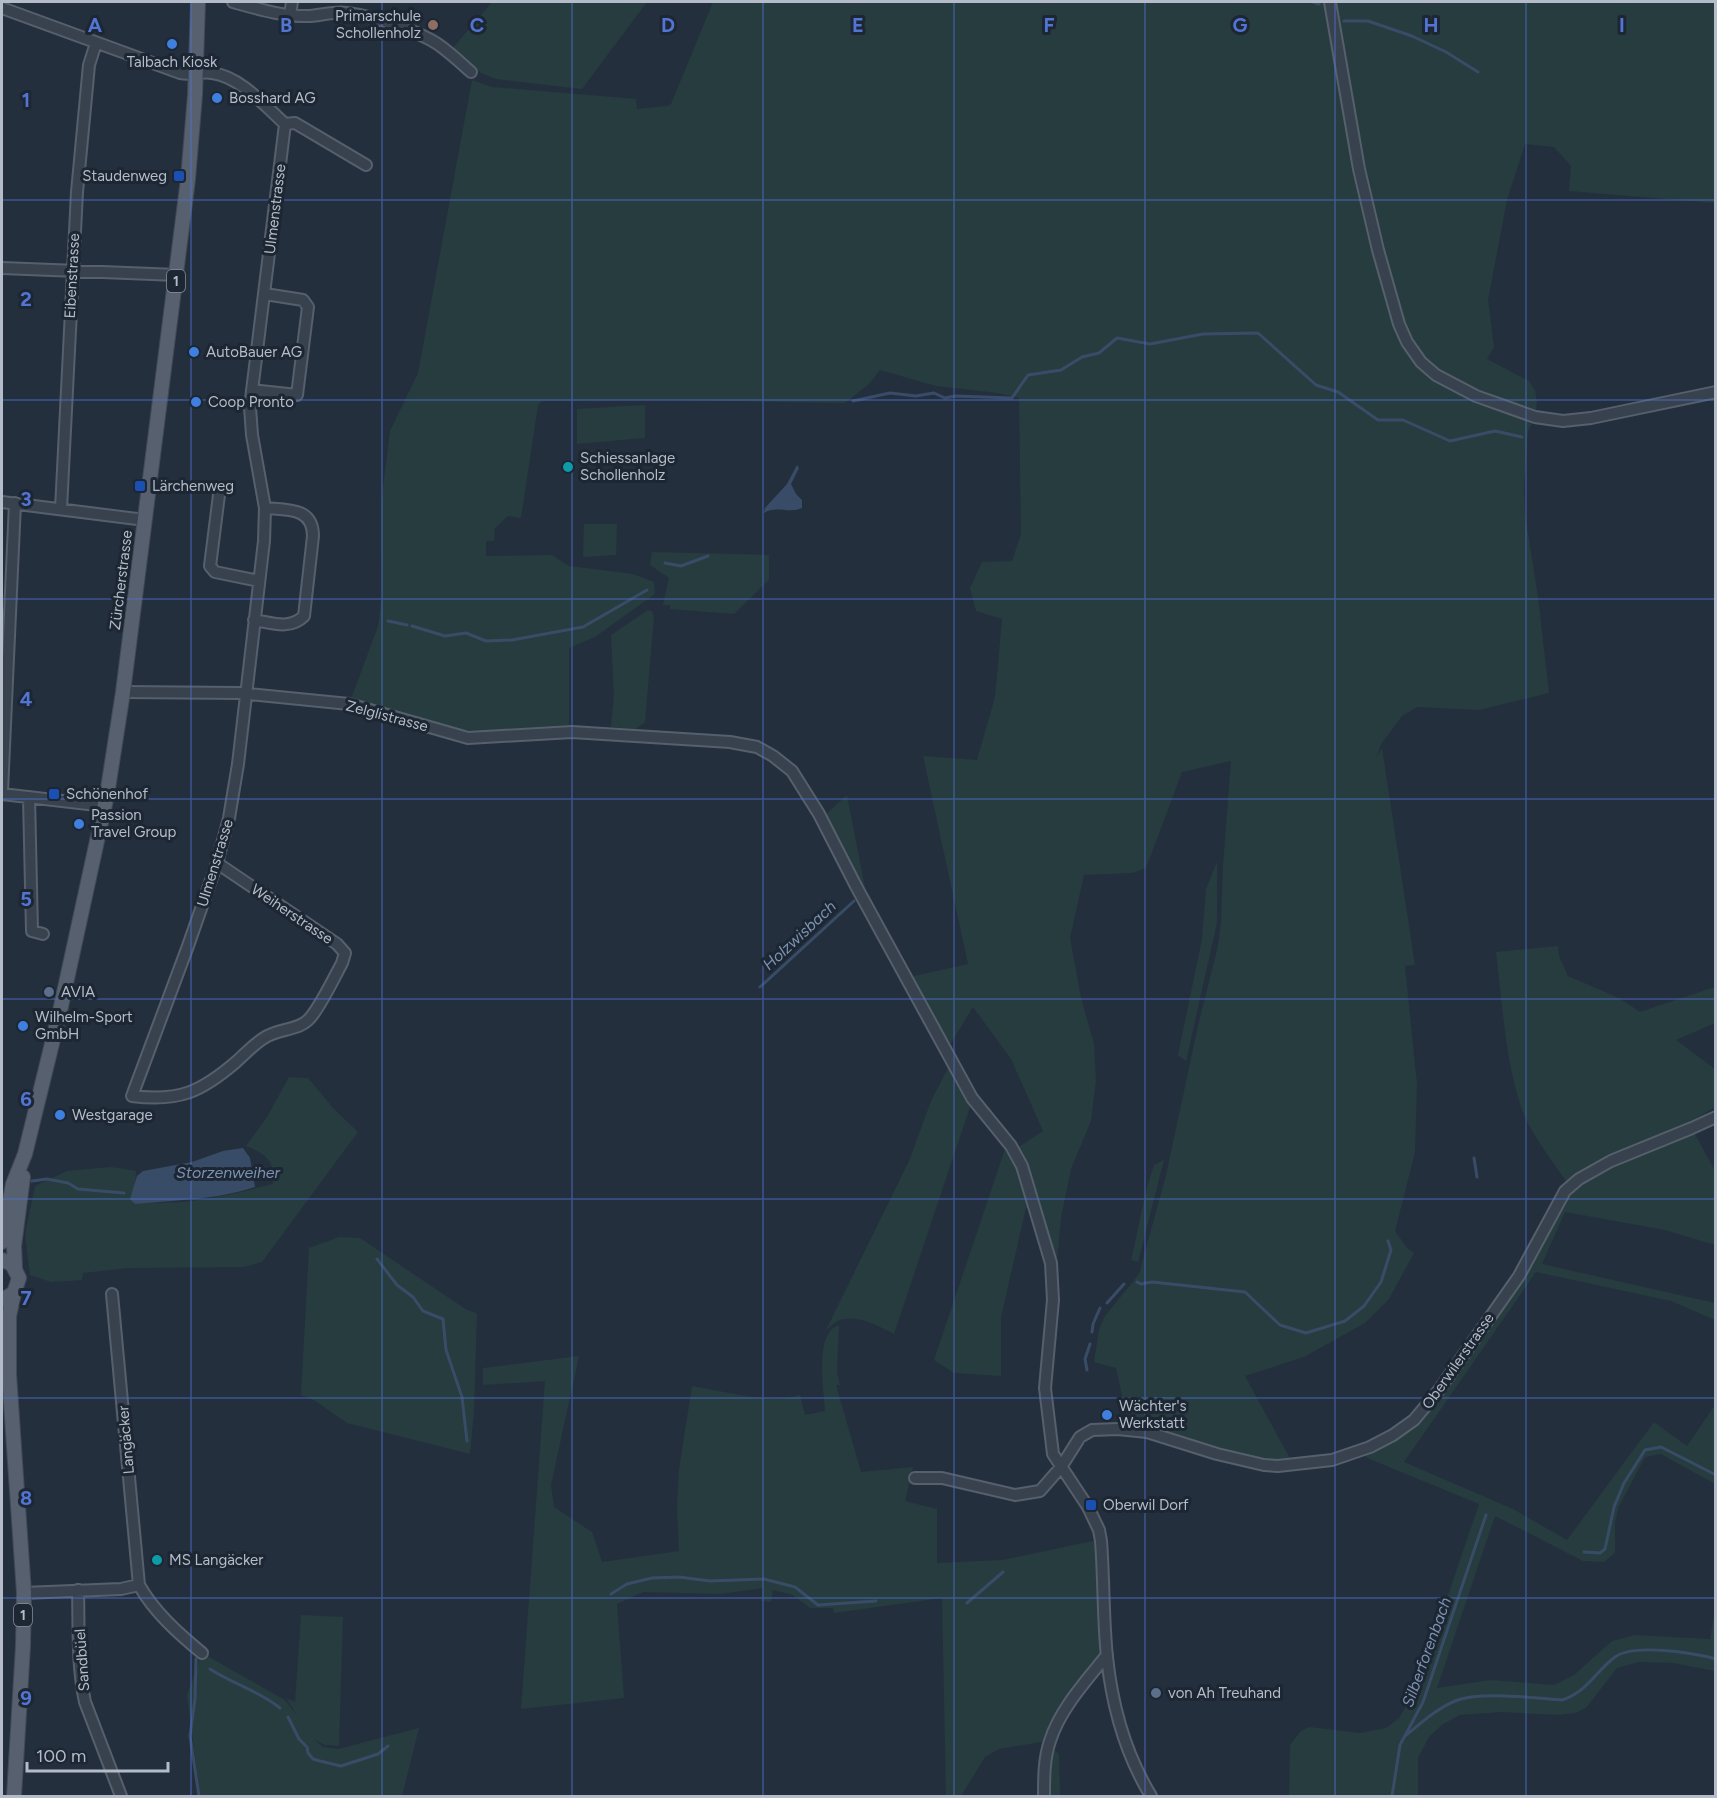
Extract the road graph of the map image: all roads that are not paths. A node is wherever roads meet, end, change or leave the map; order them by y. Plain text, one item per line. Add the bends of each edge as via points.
1 (198, 2) edge
2 (233, 2) edge
3 (292, 2) edge
4 (1330, 2) edge
5 (346, 7) edge
6 (2, 8) edge
7 (290, 15) junction
8 (96, 43) junction
9 (471, 72) dead end
10 (196, 73) junction
11 (285, 124) junction
12 (366, 165) dead end
13 (2, 268) edge
14 (72, 270) junction
15 (177, 275) junction
16 (265, 294) junction
17 (252, 390) junction
18 (1716, 392) edge
19 (220, 487) dead end
20 (2, 502) edge
21 (15, 503) junction
22 (264, 507) junction
23 (61, 509) junction
24 (145, 520) junction
25 (259, 581) junction
26 (254, 620) junction
27 (123, 692) junction
28 (245, 694) junction
29 (2, 793) edge
30 (29, 797) junction
31 (105, 806) junction
32 (217, 863) junction
33 (43, 934) dead end
34 (132, 1096) joint
35 (1716, 1117) edge
36 (25, 1154) junction
37 (2, 1242) edge
38 (2, 1260) edge
39 (15, 1269) junction
40 (112, 1294) dead end
41 (8, 1296) edge
42 (4, 1380) edge
43 (1061, 1467) junction
44 (915, 1478) dead end
45 (139, 1585) junction
46 (78, 1590) junction
47 (24, 1593) junction
48 (202, 1653) dead end
49 (1107, 1655) junction
50 (14, 1797) edge
51 (121, 1797) edge
52 (1044, 1797) edge
53 (1151, 1797) edge

1 - 10 main road, Zürcherstrasse / 1
2 - 7 street
3 - 7 street
4 - 18 street via 1375,239 1392,304 1407,342 1421,362 1445,381 1476,396 1535,417 1563,421
5 - 7 street via 310,16
5 - 9 street via 431,40
6 - 8 street
8 - 10 street via 180,73
8 - 14 street, Eibenstrasse via 89,65
10 - 11 street via 219,74 239,83
10 - 15 main road, Zürcherstrasse / 1
11 - 12 street via 295,123
11 - 16 street, Ulmenstrasse
13 - 14 street
14 - 15 street
14 - 23 street, Eibenstrasse
15 - 24 main road, Zürcherstrasse / 1
16 - 17 street, Ulmenstrasse
16 - 17 street via 303,300 308,307 297,395
17 - 22 street, Ulmenstrasse via 252,435
19 - 25 street via 210,566 215,572
20 - 21 street
21 - 23 street
21 - 29 street
22 - 25 street, Ulmenstrasse
22 - 26 street via 301,512 310,520 314,536 304,616 286,625
23 - 24 street
24 - 27 main road, Zürcherstrasse / 1
25 - 26 street, Ulmenstrasse
26 - 28 street, Ulmenstrasse
27 - 28 street, Zelglistrasse
27 - 31 main road, Zürcherstrasse / 1
28 - 32 street, Ulmenstrasse via 231,807
28 - 43 street, Zelglistrasse via 355,705 468,738 572,732 730,742 757,747 792,771 972,1098 1022,1166 1051,1263 1053,1300 1045,1388 1053,1454
29 - 30 street
30 - 31 street
30 - 33 street via 32,931
31 - 36 main road, Zürcherstrasse / 1
32 - 34 street, Ulmenstrasse
32 - 34 street, Weiherstrasse via 337,944 345,953 342,963 309,1019 265,1037 204,1086 158,1099
35 - 43 street, Oberwilerstrasse via 1611,1161 1564,1191 1519,1276 1439,1390 1414,1420 1393,1435 1332,1460 1264,1466 1147,1432 1092,1430 1080,1437
36 - 37 main road, Zürcherstrasse / 1 via 13,1184
36 - 39 main road, Zürcherstrasse / 1 via 14,1240
38 - 39 main road
39 - 41 main road, Zürcherstrasse via 19,1278 17,1289
40 - 45 street, Langäcker
41 - 42 main road, 1
42 - 47 main road, 1
43 - 44 street, Oberwilerstrasse via 1040,1491 1015,1495 942,1478
43 - 49 street, Zelglistrasse via 1099,1530
45 - 46 street
45 - 48 street via 167,1620
46 - 47 street
46 - 51 street, Sandbüel via 82,1690
47 - 50 main road, 1
49 - 52 street via 1066,1710 1051,1738 1045,1761
49 - 53 street, Zelglistrasse via 1123,1732

